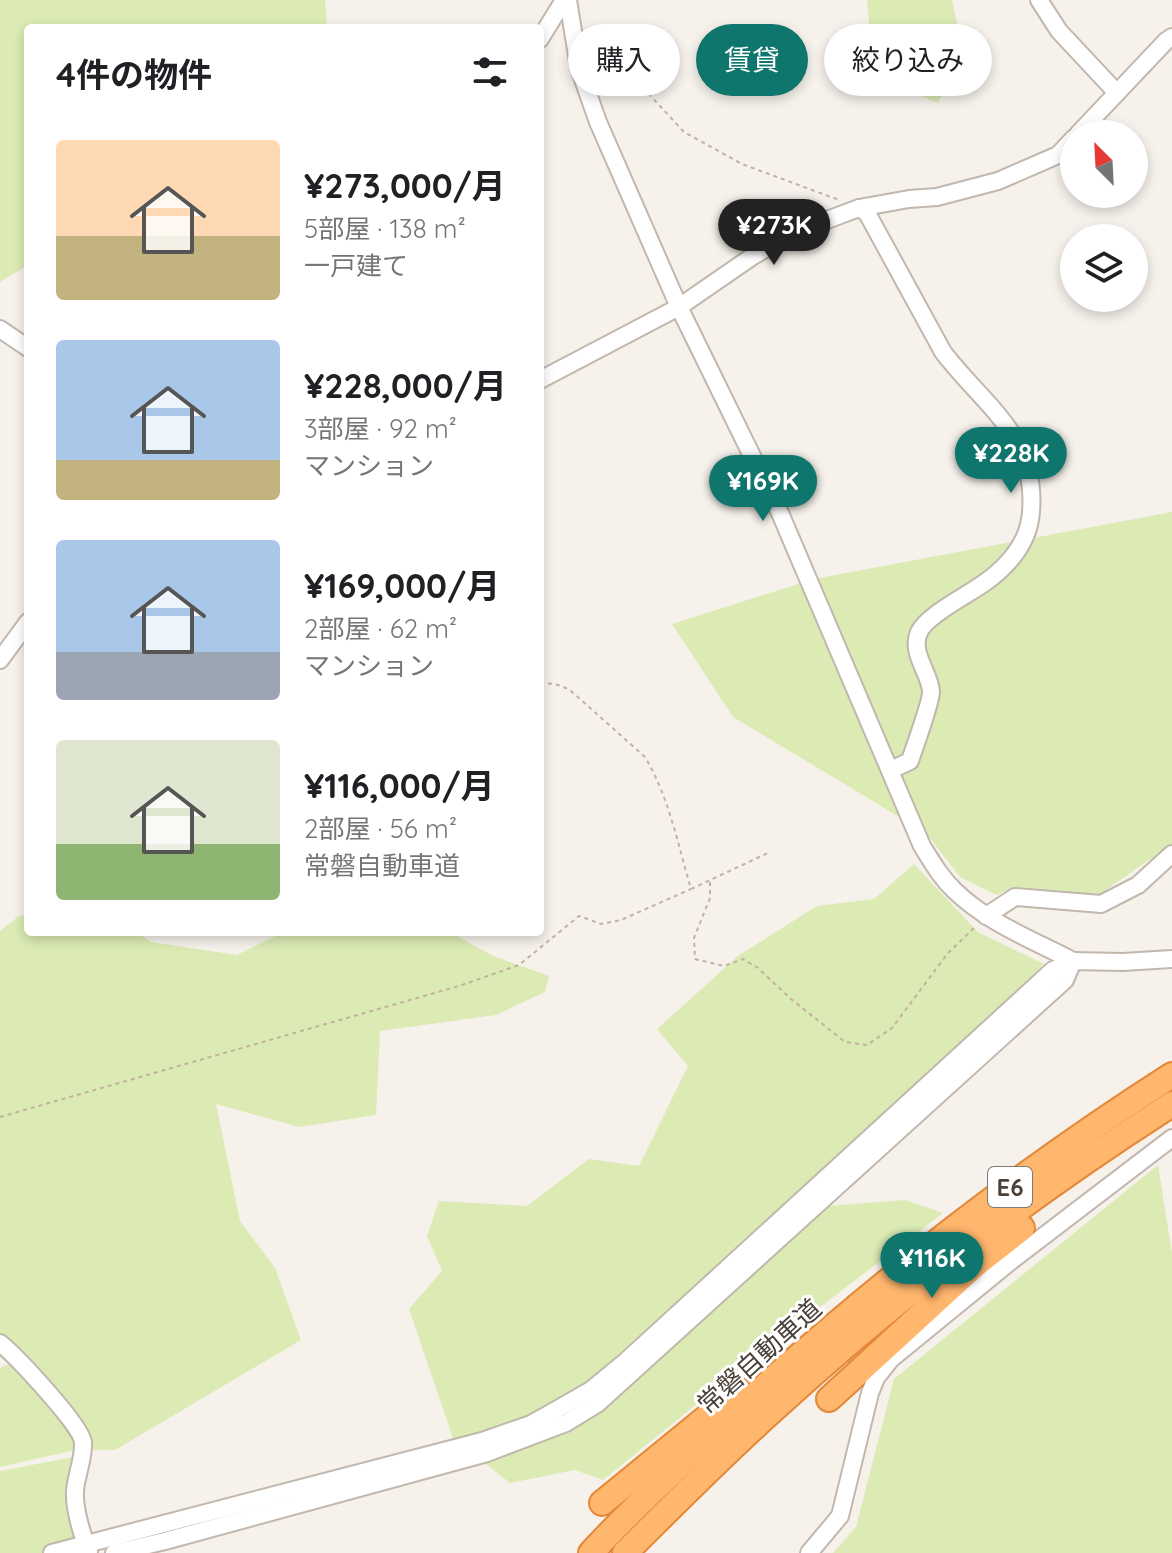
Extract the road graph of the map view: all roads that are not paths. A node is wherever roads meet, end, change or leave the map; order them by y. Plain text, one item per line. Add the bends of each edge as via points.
1 (566, 0) edge
2 (1039, 0) edge
3 (544, 33) edge
4 (1172, 37) edge
5 (1117, 93) junction
6 (1091, 120) edge
7 (1060, 153) edge
8 (859, 208) junction
9 (679, 307) junction
10 (0, 329) edge
11 (24, 345) edge
12 (544, 378) edge
13 (24, 627) edge
14 (0, 660) edge
15 (891, 770) junction
16 (1172, 854) edge
17 (986, 916) junction
18 (1172, 959) edge
19 (1073, 961) junction
20 (1172, 1075) edge
21 (1169, 1106) edge
22 (1172, 1138) edge
23 (855, 1307) junction
24 (0, 1343) edge
25 (829, 1399) dead end
26 (602, 1503) dead end
27 (168, 1547) edge
28 (88, 1549) edge
29 (52, 1553) edge
30 (114, 1553) edge
31 (591, 1553) edge
32 (625, 1553) edge
33 (809, 1553) edge

1 - 3 street
1 - 9 street via 579,68 598,122
2 - 5 street via 1059,31
4 - 5 street
5 - 6 street
7 - 8 street via 998,181 937,197
8 - 9 street via 795,232
8 - 15 street via 867,213 943,352 1017,441 1031,488 1030,521 1018,550 917,636 931,692 910,761
9 - 12 street
9 - 15 street via 780,513
10 - 11 street
13 - 14 street
15 - 17 street via 935,868
16 - 17 street via 1138,885 1101,904 1015,897
17 - 19 street
18 - 19 street
19 - 27 street via 1065,980 597,1404 566,1423 487,1453
19 - 28 street via 1053,970 591,1390 531,1424 482,1441
20 - 23 highway, 常磐自動車道 / E6 via 1004,1191
21 - 25 highway via 975,1265
21 - 32 highway, 常磐自動車道 / E6 via 1020,1209 872,1324 765,1417
22 - 33 street via 891,1359 870,1393 840,1516
23 - 26 highway via 757,1376
23 - 31 highway, 常磐自動車道 / E6
24 - 28 street via 83,1439 75,1493
27 - 30 street
28 - 29 street

